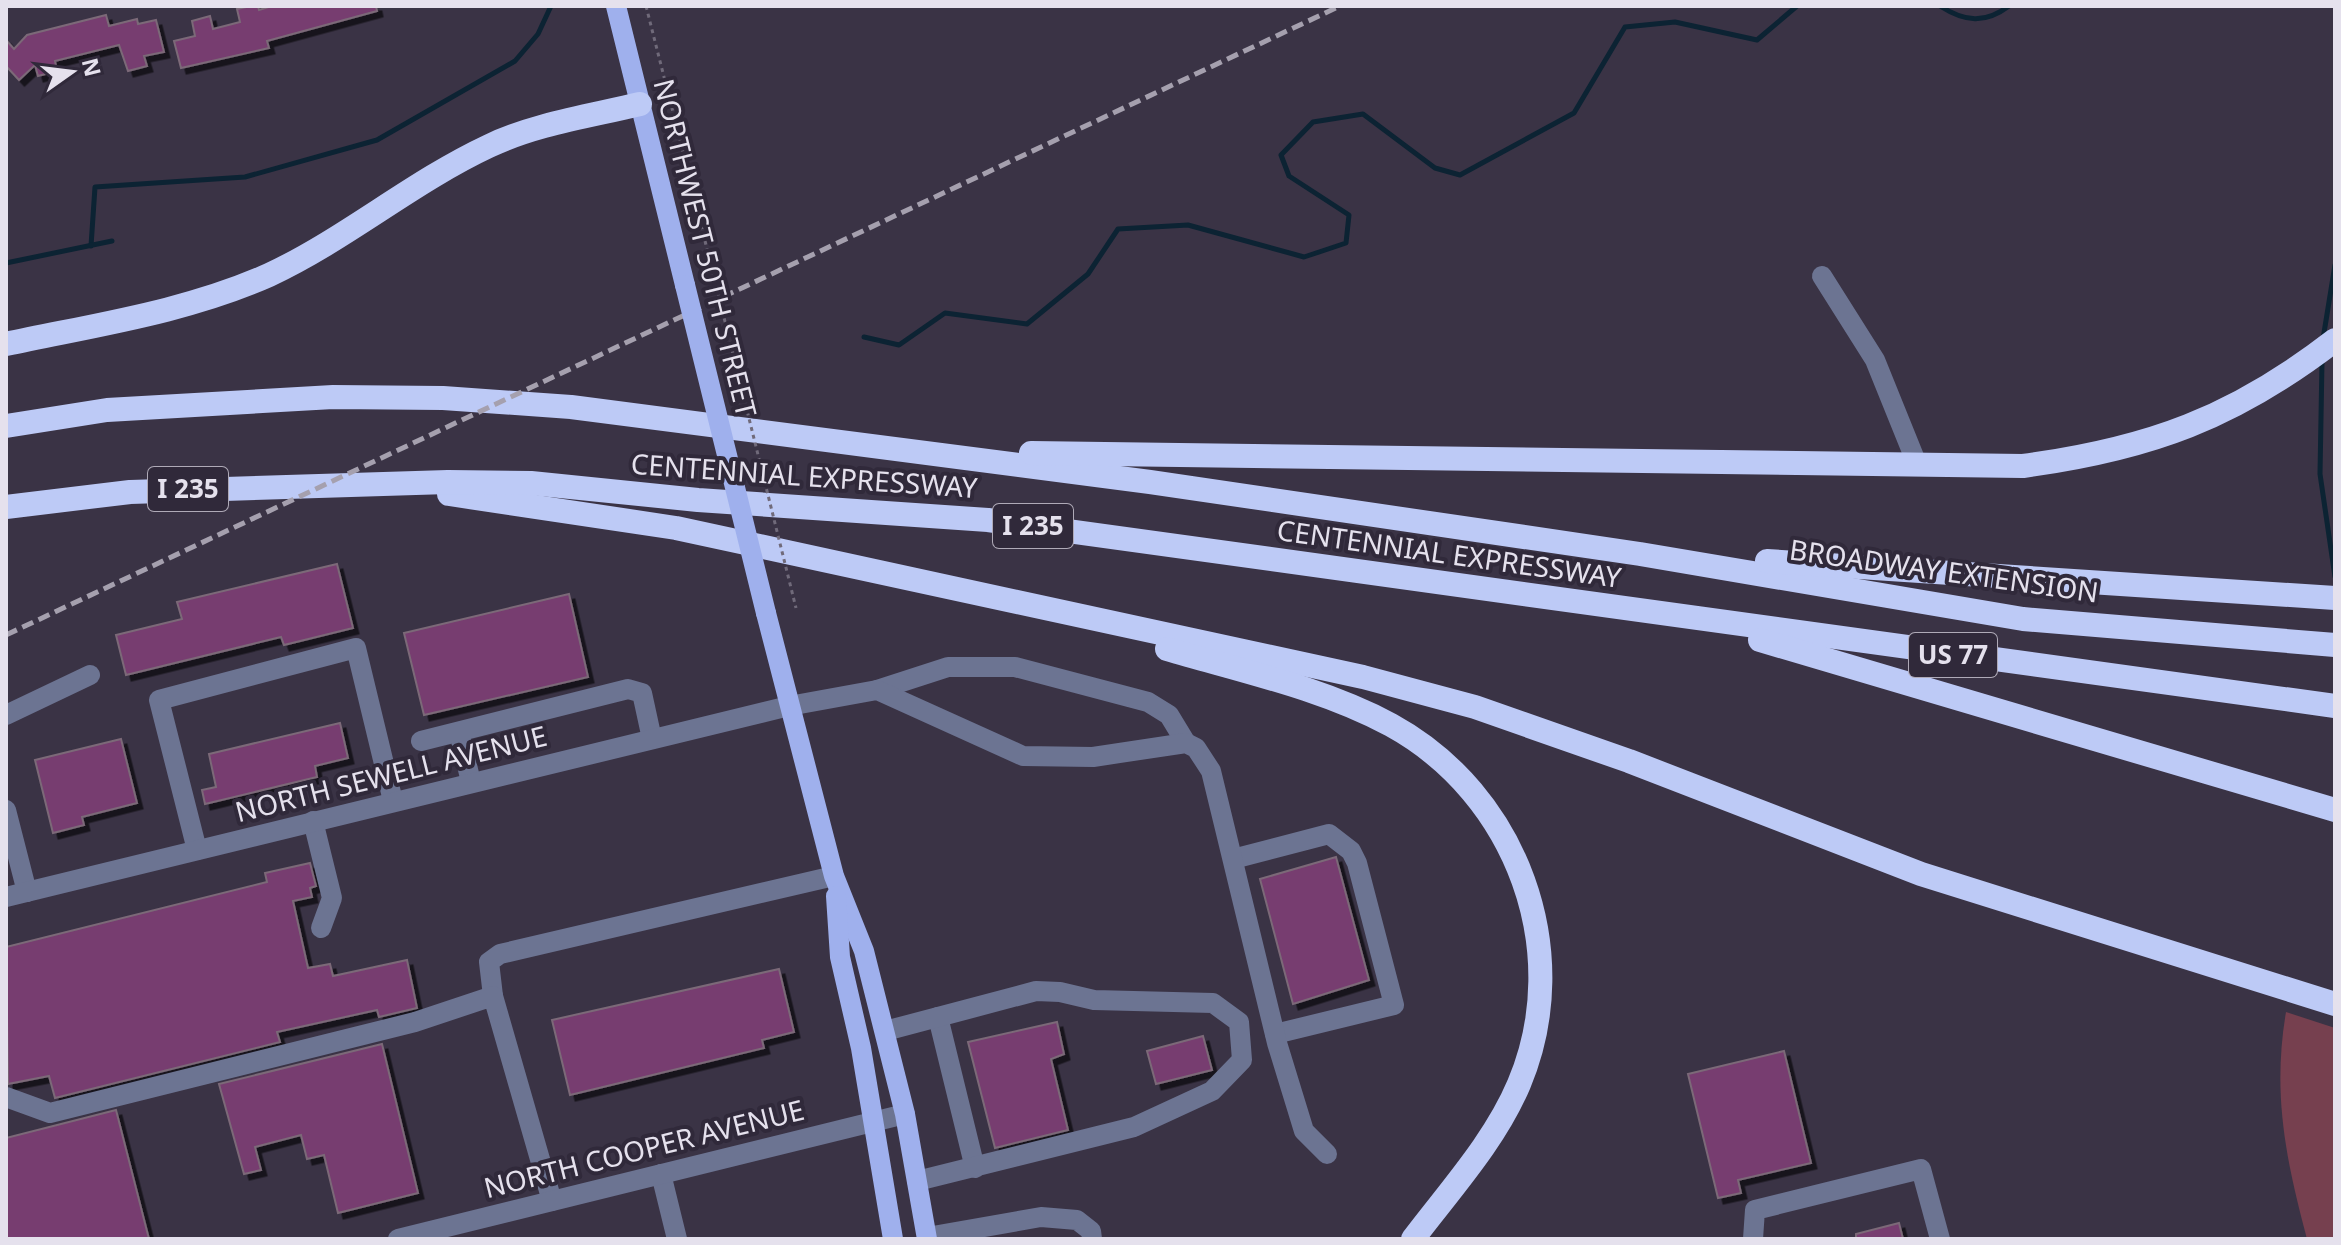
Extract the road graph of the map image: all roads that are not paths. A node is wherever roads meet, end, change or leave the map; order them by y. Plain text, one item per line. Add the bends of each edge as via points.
1 (616, 6) edge
2 (640, 104) junction
3 (1822, 276) dead end
4 (2335, 340) edge
5 (6, 344) edge
6 (6, 426) edge
7 (928, 451) junction
8 (1917, 464) junction
9 (372, 483) junction
10 (6, 507) edge
11 (1640, 554) junction
12 (981, 594) junction
13 (2335, 598) edge
14 (1689, 618) junction
15 (2335, 645) edge
16 (90, 675) dead end
17 (877, 690) junction
18 (789, 706) junction
19 (2335, 706) edge
20 (6, 715) edge
21 (459, 732) junction
22 (652, 739) junction
23 (421, 741) dead end
24 (1186, 743) junction
25 (471, 782) junction
26 (393, 801) junction
27 (6, 810) edge
28 (2335, 810) edge
29 (313, 821) junction
30 (197, 850) junction
31 (1233, 859) junction
32 (834, 876) junction
33 (27, 892) junction
34 (6, 897) edge
35 (321, 928) dead end
36 (493, 996) junction
37 (2335, 1004) edge
38 (938, 1017) junction
39 (885, 1031) junction
40 (1275, 1034) junction
41 (6, 1097) edge
42 (905, 1114) junction
43 (874, 1121) junction
44 (1327, 1154) dead end
45 (975, 1168) junction
46 (661, 1174) junction
47 (917, 1181) junction
48 (552, 1201) junction
49 (927, 1238) edge
50 (398, 1239) edge
51 (677, 1239) edge
52 (893, 1239) edge
53 (1092, 1239) edge
54 (1413, 1239) edge
55 (1753, 1239) edge
56 (1940, 1239) edge

1 - 2 main road, NORTHWEST 50TH STREET
2 - 5 highway via 491,145 318,248 228,292
2 - 18 main road, NORTHWEST 50TH STREET, bridge
3 - 8 street via 1875,360
4 - 8 highway via 2260,392 2207,420 2114,451 2023,466
6 - 7 highway, CENTENNIAL EXPRESSWAY / I 235 via 122,409 333,397 443,398 571,407
7 - 8 highway
7 - 11 highway, CENTENNIAL EXPRESSWAY / I 235
9 - 10 highway, CENTENNIAL EXPRESSWAY / I 235 via 130,492
9 - 12 highway via 676,528
9 - 14 highway, CENTENNIAL EXPRESSWAY / I 235 via 531,483 988,520
11 - 13 highway
11 - 15 highway, BROADWAY EXTENSION / US 77 via 2023,619
12 - 37 highway via 1363,677 1475,707 1921,874
12 - 54 highway via 1315,693 1379,719 1447,764 1493,817 1524,880 1537,931 1540,972 1533,1041 1518,1087 1495,1128
14 - 19 highway, US 77
14 - 28 highway
16 - 20 street
17 - 18 street, NORTH SEWELL AVENUE
17 - 24 street via 1023,756 1093,757
17 - 24 street, NORTH SEWELL AVENUE via 948,667 1015,667 1148,702 1169,715
18 - 22 street, NORTH SEWELL AVENUE
18 - 32 main road, NORTHWEST 50TH STREET
21 - 22 street via 628,689 642,693
21 - 23 street
21 - 25 street
22 - 25 street, NORTH SEWELL AVENUE
24 - 31 street, NORTH SEWELL AVENUE via 1196,748 1211,771
25 - 26 street, NORTH SEWELL AVENUE
26 - 29 street, NORTH SEWELL AVENUE
26 - 30 street via 356,648 159,700
27 - 33 street
29 - 30 street, NORTH SEWELL AVENUE
29 - 35 street via 332,898
30 - 33 street, NORTH SEWELL AVENUE
31 - 40 street
31 - 40 street via 1329,834 1351,851 1394,1005
32 - 36 street via 500,954 489,962
32 - 39 main road, NORTHWEST 50TH STREET via 864,951
32 - 43 main road, NORTHWEST 50TH STREET via 840,957
33 - 34 street, NORTH SEWELL AVENUE
36 - 41 street via 415,1022 50,1113
36 - 48 street
38 - 39 street
38 - 45 street
38 - 45 street via 1036,991 1094,1000 1213,1003 1239,1022 1242,1060 1212,1091 1134,1127
39 - 42 main road, NORTHWEST 50TH STREET
40 - 44 street via 1304,1131
42 - 43 street, NORTH COOPER AVENUE
42 - 47 main road, NORTHWEST 50TH STREET
43 - 46 street, NORTH COOPER AVENUE
43 - 52 main road, NORTHWEST 50TH STREET
45 - 47 street
46 - 48 street, NORTH COOPER AVENUE
46 - 51 street
47 - 49 main road, NORTHWEST 50TH STREET
48 - 50 street, NORTH COOPER AVENUE
49 - 53 street via 1041,1217 1077,1220 1091,1231
55 - 56 street via 1755,1210 1921,1169

